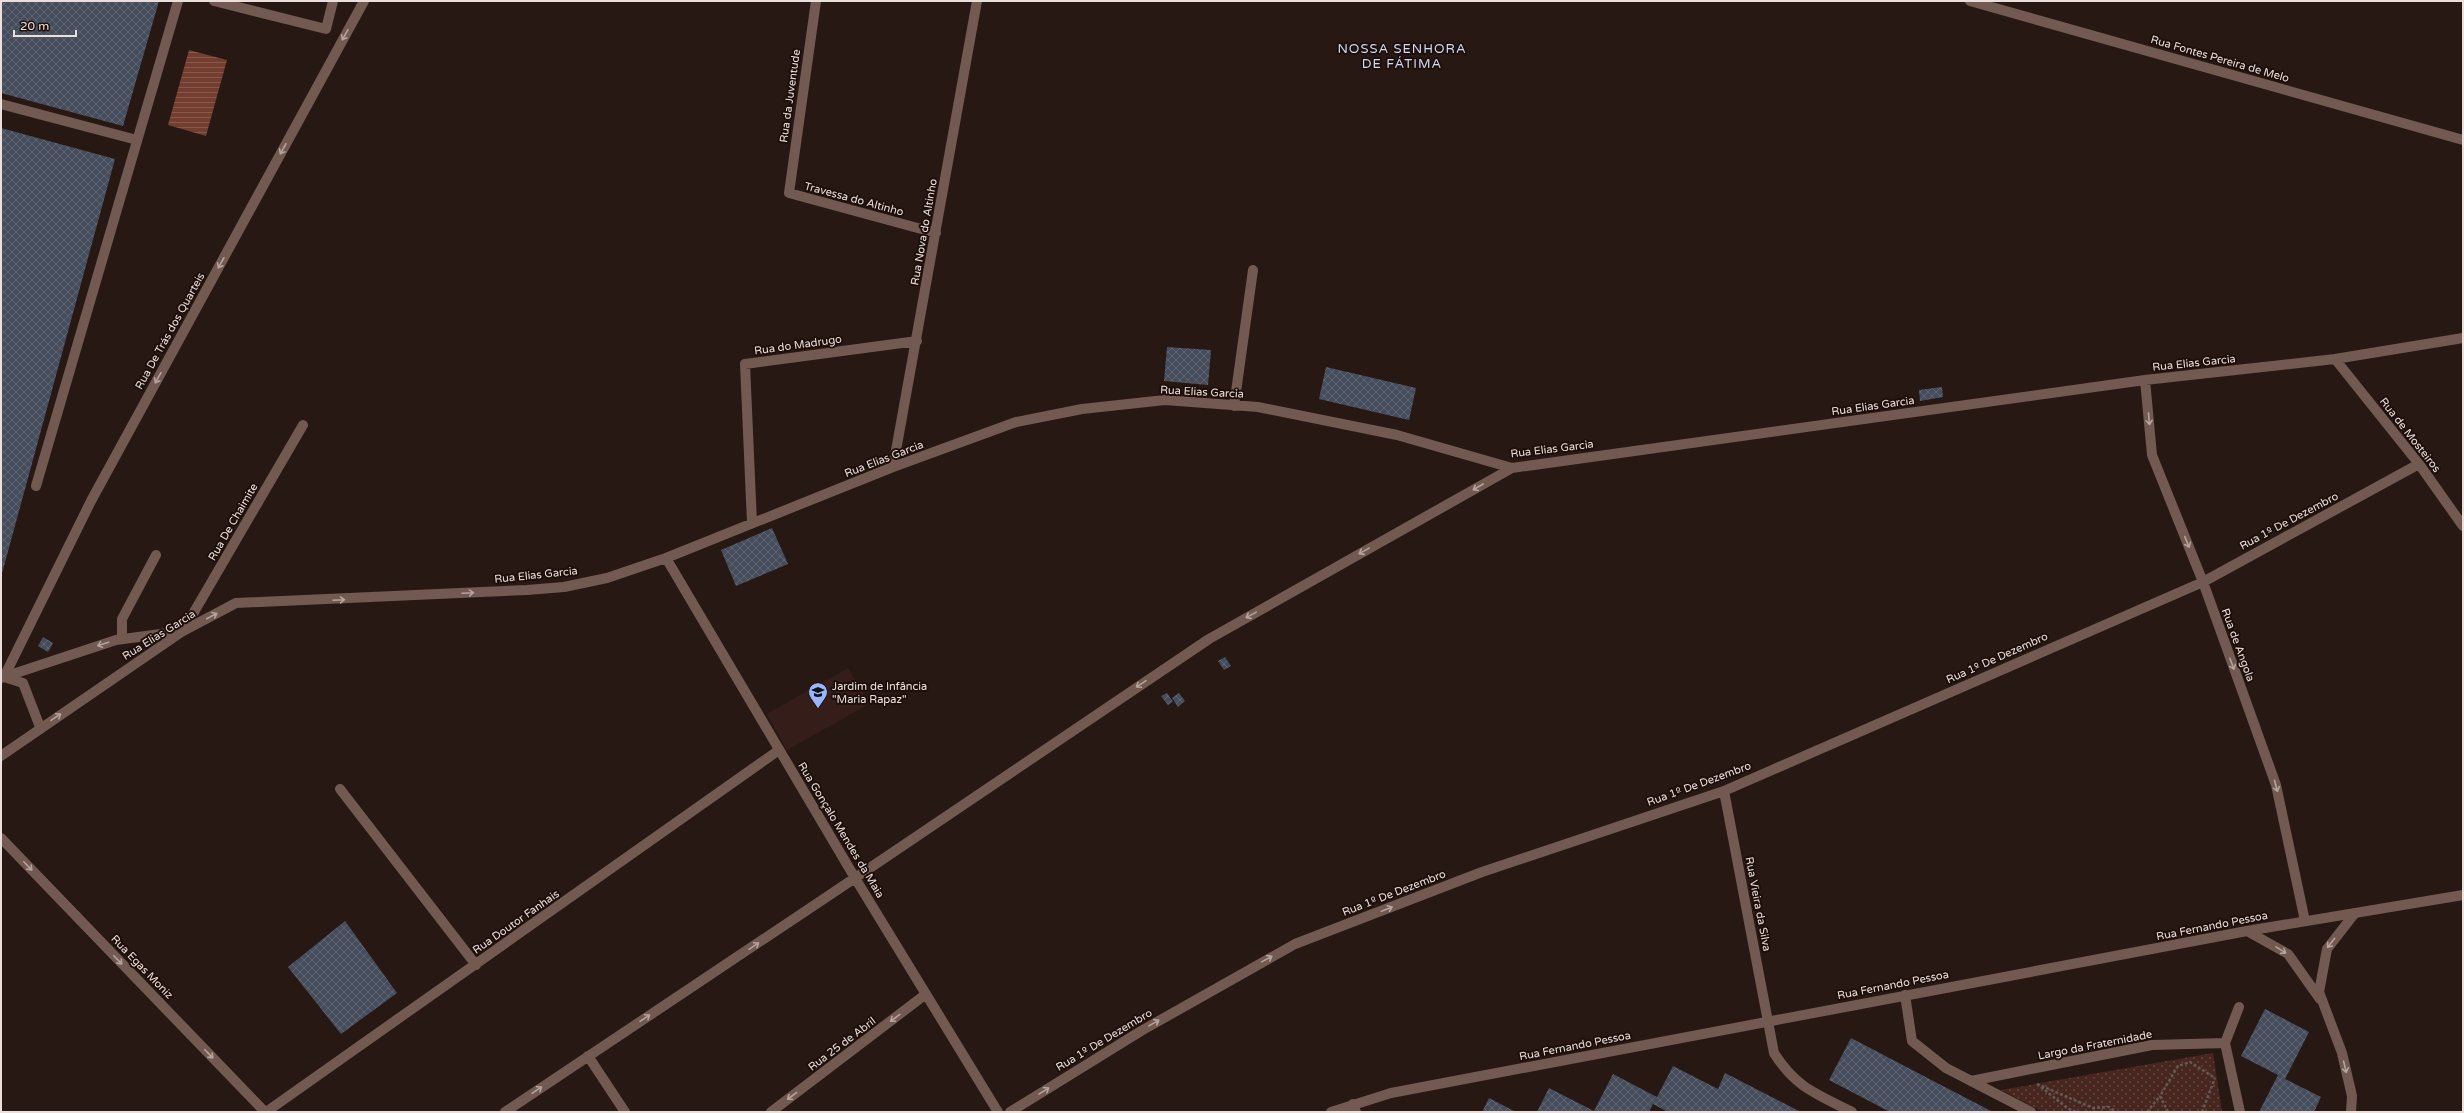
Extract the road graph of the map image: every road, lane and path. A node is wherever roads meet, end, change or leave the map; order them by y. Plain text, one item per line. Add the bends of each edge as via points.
1 (178, 1) edge
2 (214, 1) edge
3 (333, 1) edge
4 (364, 1) edge
5 (816, 1) edge
6 (977, 1) edge
7 (1970, 1) edge
8 (253, 6) edge
9 (1, 104) edge
10 (137, 140) junction
11 (2463, 140) edge
12 (789, 193) joint
13 (936, 233) junction
14 (1253, 270) dead end
15 (2463, 338) edge
16 (917, 341) junction
17 (2335, 360) junction
18 (2145, 380) junction
19 (1234, 406) junction
20 (304, 425) dead end
21 (2419, 464) junction
22 (893, 467) junction
23 (1512, 468) junction
24 (36, 486) dead end
25 (752, 523) junction
26 (2463, 526) edge
27 (156, 555) dead end
28 (666, 558) junction
29 (2203, 582) junction
30 (183, 631) junction
31 (122, 639) junction
32 (2, 677) edge
33 (40, 727) junction
34 (779, 750) junction
35 (1, 756) edge
36 (340, 789) dead end
37 (1724, 790) junction
38 (1, 838) edge
39 (856, 878) junction
40 (2463, 895) edge
41 (2355, 913) junction
42 (2305, 920) junction
43 (2247, 931) junction
44 (476, 965) junction
45 (926, 994) junction
46 (1905, 995) junction
47 (2323, 1002) junction
48 (2239, 1007) dead end
49 (1767, 1022) junction
50 (2224, 1043) junction
51 (588, 1056) junction
52 (1971, 1081) junction
53 (2160, 1096) junction
54 (1355, 1108) edge
55 (265, 1112) edge
56 (505, 1112) edge
57 (625, 1112) edge
58 (771, 1112) edge
59 (998, 1112) edge
60 (1010, 1112) edge
61 (1330, 1112) edge
62 (1852, 1112) edge
63 (2031, 1112) edge
64 (2076, 1112) edge
65 (2116, 1112) edge
66 (2147, 1112) edge
67 (2168, 1112) edge
68 (2202, 1112) edge
69 (2240, 1112) edge
70 (2352, 1112) edge

1 - 10 street
2 - 8 street
3 - 8 street via 326,29
4 -> 32 street, Rua De Trás dos Quarteis via 91,501
5 - 12 street, Rua da Juventude
6 - 13 street, Rua Nova do Altinho
7 - 11 street, Rua Fontes Pereira de Melo
9 - 10 street
10 - 24 street
12 - 13 street, Travessa do Altinho
13 - 16 street, Rua Nova do Altinho
14 - 19 street
15 - 17 street, Rua Elias Garcia
16 - 22 street, Rua Nova do Altinho
16 - 25 street, Rua do Madrugo via 745,364
17 - 18 street, Rua Elias Garcia
17 - 21 street, Rua de Mosteiros
18 - 23 street, Rua Elias Garcia
18 -> 29 street, Rua de Angola via 2152,455
19 - 22 street, Rua Elias Garcia via 1164,400 1082,408 1016,422
19 - 23 street, Rua Elias Garcia via 1258,407 1397,435
20 - 30 street, Rua De Chaimite
21 - 26 street, Rua de Mosteiros
21 - 29 street, Rua 1º De Dezembro
22 - 25 street, Rua Elias Garcia
23 -> 39 street via 1209,639
25 - 28 street, Rua Elias Garcia
27 - 31 street via 122,619
30 -> 28 street, Rua Elias Garcia via 236,603 564,587 607,578
28 - 34 street, Rua Gonçalo Mendes da Maia
29 - 37 street, Rua 1º De Dezembro
29 -> 42 street, Rua de Angola via 2276,785
30 - 31 street
33 -> 30 street, Rua Elias Garcia
31 -> 32 street
32 - 33 street via 23,682
33 - 35 street, Rua Elias Garcia
34 - 39 street, Rua Gonçalo Mendes da Maia
34 - 44 street, Rua Doutor Fanhais
36 - 44 street
37 - 49 street, Rua Vieira da Silva
60 -> 37 street, Rua 1º De Dezembro via 1141,1031 1295,944 1482,872
38 -> 55 street, Rua Egas Moniz
39 - 45 street, Rua Gonçalo Mendes da Maia
51 -> 39 street
40 - 41 street, Rua Fernando Pessoa
41 - 42 street, Rua Fernando Pessoa
41 -> 47 street via 2327,949 2319,992
42 - 43 street, Rua Fernando Pessoa
43 - 46 street, Rua Fernando Pessoa
43 -> 47 street via 2288,954
44 - 55 street, Rua Doutor Fanhais
45 -> 58 street, Rua 25 de Abril
45 - 59 street, Rua Gonçalo Mendes da Maia
46 - 49 street, Rua Fernando Pessoa
46 - 52 street via 1912,1041 1946,1068
47 -> 70 street via 2342,1054 2352,1096
48 - 50 street
49 - 54 street, Rua Fernando Pessoa via 1391,1093
49 - 62 street, Rua Vieira da Silva via 1774,1053 1785,1072 1805,1088
50 - 52 street, Largo da Fraternidade via 2152,1045
50 - 69 street
56 -> 51 street
51 - 57 street
52 - 63 street
53 - 66 path
53 - 67 path
53 - 68 path via 2178,1066 2190,1062 2215,1078
54 - 61 street, Rua Fernando Pessoa
64 - 65 path via 2037,1084 2093,1108 2108,1107

